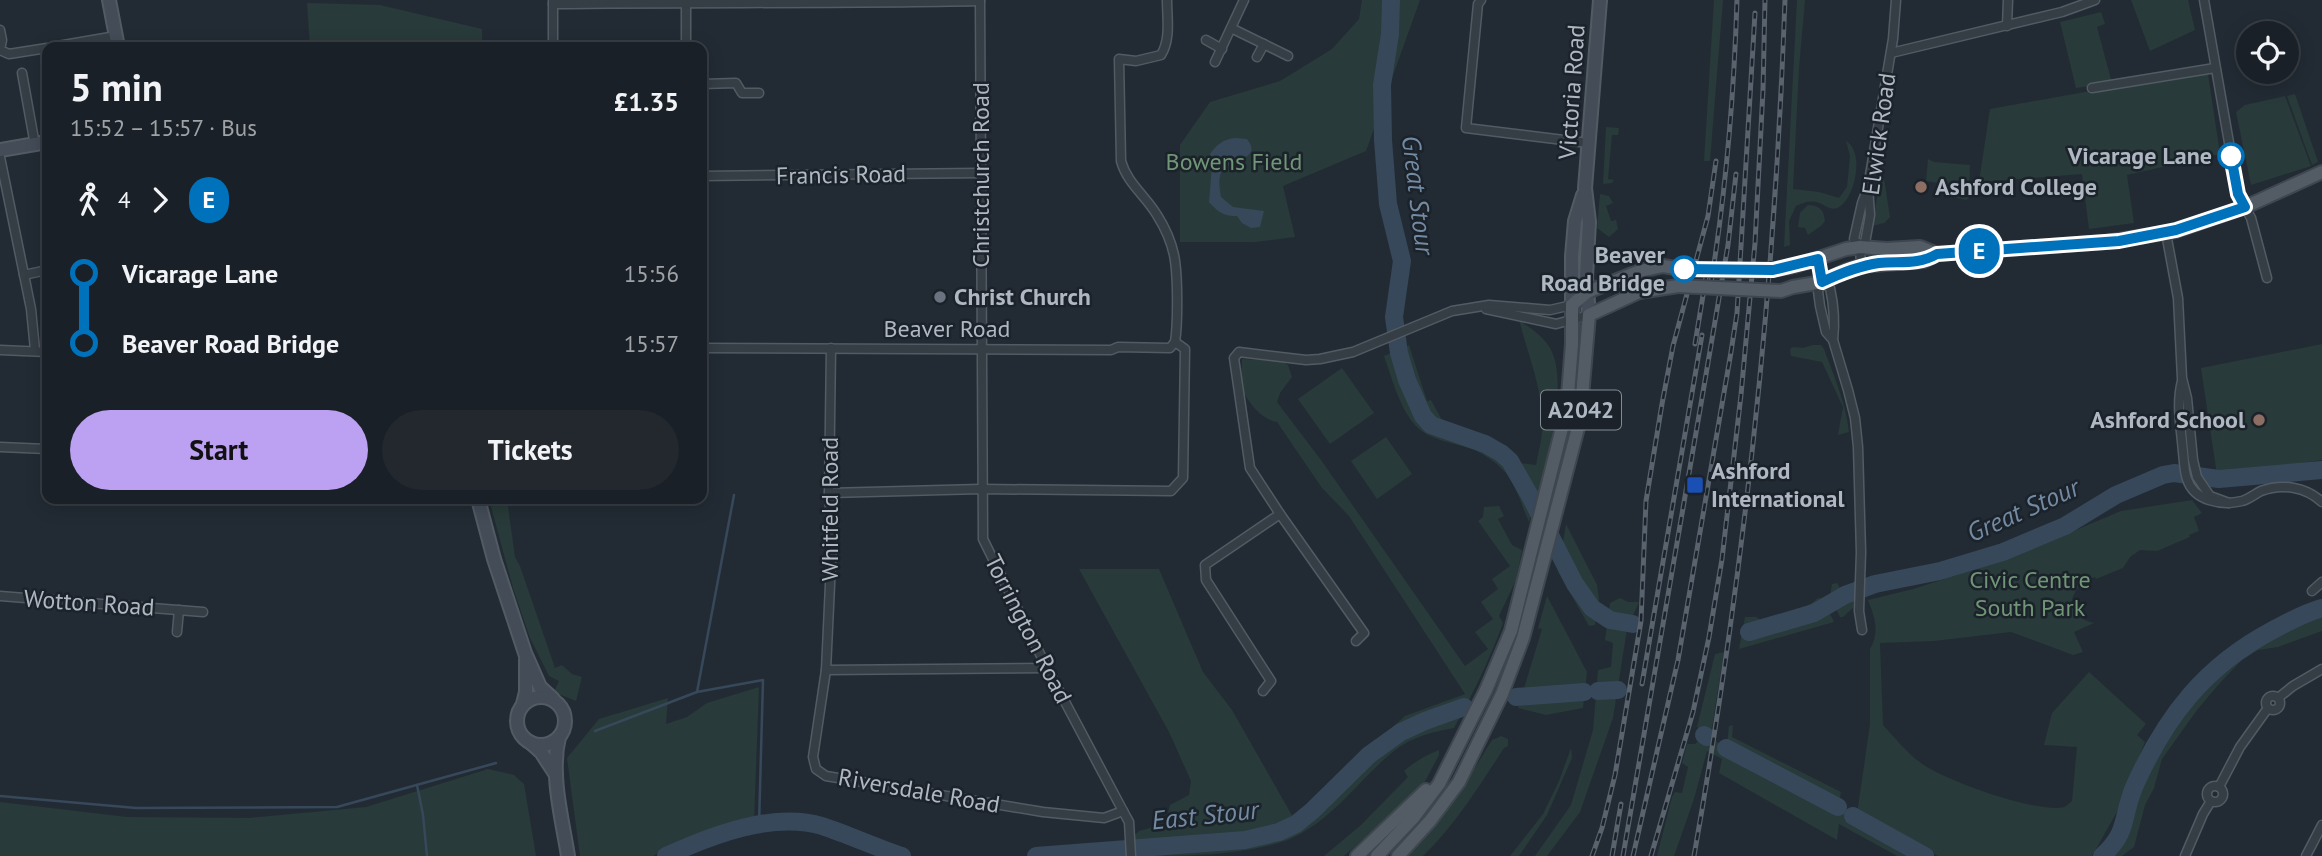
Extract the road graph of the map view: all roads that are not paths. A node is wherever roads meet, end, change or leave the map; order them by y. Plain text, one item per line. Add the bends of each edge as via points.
1 (109, 0) edge
2 (1167, 0) edge
3 (1244, 0) edge
4 (1480, 0) edge
5 (1600, 0) edge
6 (1896, 0) edge
7 (2008, 0) edge
8 (2095, 0) edge
9 (2204, 0) edge
10 (686, 1) edge
11 (980, 1) edge
12 (554, 2) edge
13 (2007, 26) junction
14 (1231, 28) junction
15 (0, 30) edge
16 (1206, 40) dead end
17 (117, 41) edge
18 (553, 42) edge
19 (686, 42) edge
20 (1264, 44) junction
21 (42, 49) edge
22 (1222, 49) junction
23 (1891, 53) junction
24 (1257, 57) dead end
25 (1288, 57) dead end
26 (1215, 62) dead end
27 (2215, 68) junction
28 (22, 73) dead end
29 (707, 84) edge
30 (2092, 88) dead end
31 (759, 93) dead end
32 (41, 143) edge
33 (1588, 143) junction
34 (0, 150) edge
35 (0, 157) edge
36 (2322, 172) edge
37 (981, 173) junction
38 (707, 176) edge
39 (1585, 188) junction
40 (2245, 207) junction
41 (2166, 233) junction
42 (1860, 247) junction
43 (1937, 254) junction
44 (1818, 259) junction
45 (1861, 266) junction
46 (42, 271) edge
47 (24, 275) junction
48 (2267, 278) dead end
49 (1822, 282) junction
50 (1587, 292) junction
51 (1572, 305) junction
52 (1466, 308) junction
53 (1589, 315) junction
54 (1573, 320) junction
55 (1833, 340) junction
56 (1175, 342) junction
57 (707, 348) edge
58 (831, 348) junction
59 (0, 350) edge
60 (982, 350) junction
61 (35, 351) junction
62 (42, 352) edge
63 (0, 447) edge
64 (42, 449) edge
65 (2189, 461) junction
66 (981, 489) junction
67 (829, 494) junction
68 (2322, 502) edge
69 (2229, 503) junction
70 (479, 504) edge
71 (1280, 514) junction
72 (2322, 582) edge
73 (2312, 591) dead end
74 (0, 596) edge
75 (179, 610) junction
76 (203, 611) dead end
77 (1862, 630) dead end
78 (177, 632) dead end
79 (1356, 641) dead end
80 (525, 653) junction
81 (1047, 668) junction
82 (2322, 669) edge
83 (827, 670) junction
84 (1263, 691) dead end
85 (553, 699) junction
86 (523, 704) junction
87 (559, 737) junction
88 (531, 743) junction
89 (1456, 751) junction
90 (556, 775) junction
91 (1124, 811) junction
92 (2322, 825) edge
93 (568, 856) edge
94 (1131, 856) edge
95 (1357, 856) edge
96 (1377, 856) edge
97 (1398, 856) edge
98 (2185, 856) edge
99 (2306, 856) edge

1 - 17 main road
2 - 56 street via 1167,36 1161,55 1136,61 1119,59 1121,161 1130,182 1156,213 1174,255
3 - 14 street
4 - 33 street via 1466,128
5 - 33 main road, Victoria Road
6 - 23 street, Elwick Road
7 - 13 street
8 - 13 street
9 - 27 street
10 - 11 street
10 - 12 street
10 - 19 street
11 - 37 street, Christchurch Road
12 - 18 street
13 - 23 street
14 - 20 street
14 - 22 street
15 - 21 street via 0,50 9,54
16 - 22 street
20 - 24 street
20 - 25 street
22 - 26 street
23 - 42 street, Elwick Road via 1868,187 1870,215 1865,243
27 - 30 street
27 - 40 street via 2238,194
28 - 32 street
29 - 31 street via 736,83 742,93
32 - 34 main road
33 - 39 main road, Victoria Road
35 - 47 street
36 - 40 main road
37 - 38 street, Francis Road
37 - 60 street, Christchurch Road
39 - 50 main road, Victoria Road
39 - 51 main road, Victoria Road via 1575,221
40 - 41 main road
40 - 48 street
41 - 43 main road
41 - 65 street via 2178,298 2182,379 2178,396
42 - 43 main road via 1920,247
42 - 44 main road
42 - 45 street, Elwick Road
43 - 45 main road via 1924,261
44 - 49 street
44 - 50 main road, bridge via 1750,272 1663,266
45 - 49 main road
46 - 47 street
47 - 61 street
49 - 53 main road, bridge via 1781,291 1678,286 1639,292
49 - 55 street via 1820,306 1826,332
49 - 55 street via 1832,294
50 - 51 main road
50 - 53 main road, Victoria Road
51 - 52 street via 1550,310 1489,305
51 - 54 main road
52 - 54 street via 1492,309 1556,324
52 - 71 street via 1353,352 1320,359 1237,354 1234,362 1247,461
53 - 54 street
53 - 97 main road, A2042 via 1580,420 1523,638 1502,694 1445,803
54 - 89 main road, A2042 via 1567,408 1528,565 1510,631
55 - 77 street via 1855,418
56 - 60 street, Beaver Road via 1170,348
56 - 66 street via 1185,349 1183,478 1171,491
57 - 58 street, Beaver Road
58 - 60 street, Beaver Road
58 - 67 street, Whitfeld Road
59 - 61 street
60 - 66 street, Torrington Road
61 - 62 street
63 - 64 street
65 - 69 street via 2210,496
65 - 69 street via 2186,478 2194,492 2208,501
66 - 67 street
66 - 81 street, Torrington Road via 983,539
67 - 83 street, Whitfeld Road via 832,542
68 - 69 street via 2315,495 2283,486
70 - 80 main road
71 - 79 street via 1364,634
71 - 84 street via 1205,565 1206,580 1270,681
72 - 73 street
74 - 75 street, Wotton Road
75 - 76 street, Wotton Road
75 - 78 street, Wotton Road
80 - 85 main road via 540,687
80 - 86 main road
81 - 83 street
81 - 91 street, Torrington Road
82 - 98 street via 2278,698 2277,709 2268,708 2240,747 2218,787 2223,798 2211,801
83 - 91 street, Riversdale Road via 813,757 816,769 826,776 1043,813 1104,818
85 - 86 main road via 540,696
85 - 87 main road via 565,718
86 - 88 main road via 517,723
87 - 88 main road via 545,744
87 - 90 main road
88 - 90 main road
89 - 95 main road via 1416,802
89 - 96 main road, A2042 via 1424,804
90 - 93 main road
91 - 94 street, Torrington Road
92 - 99 street

